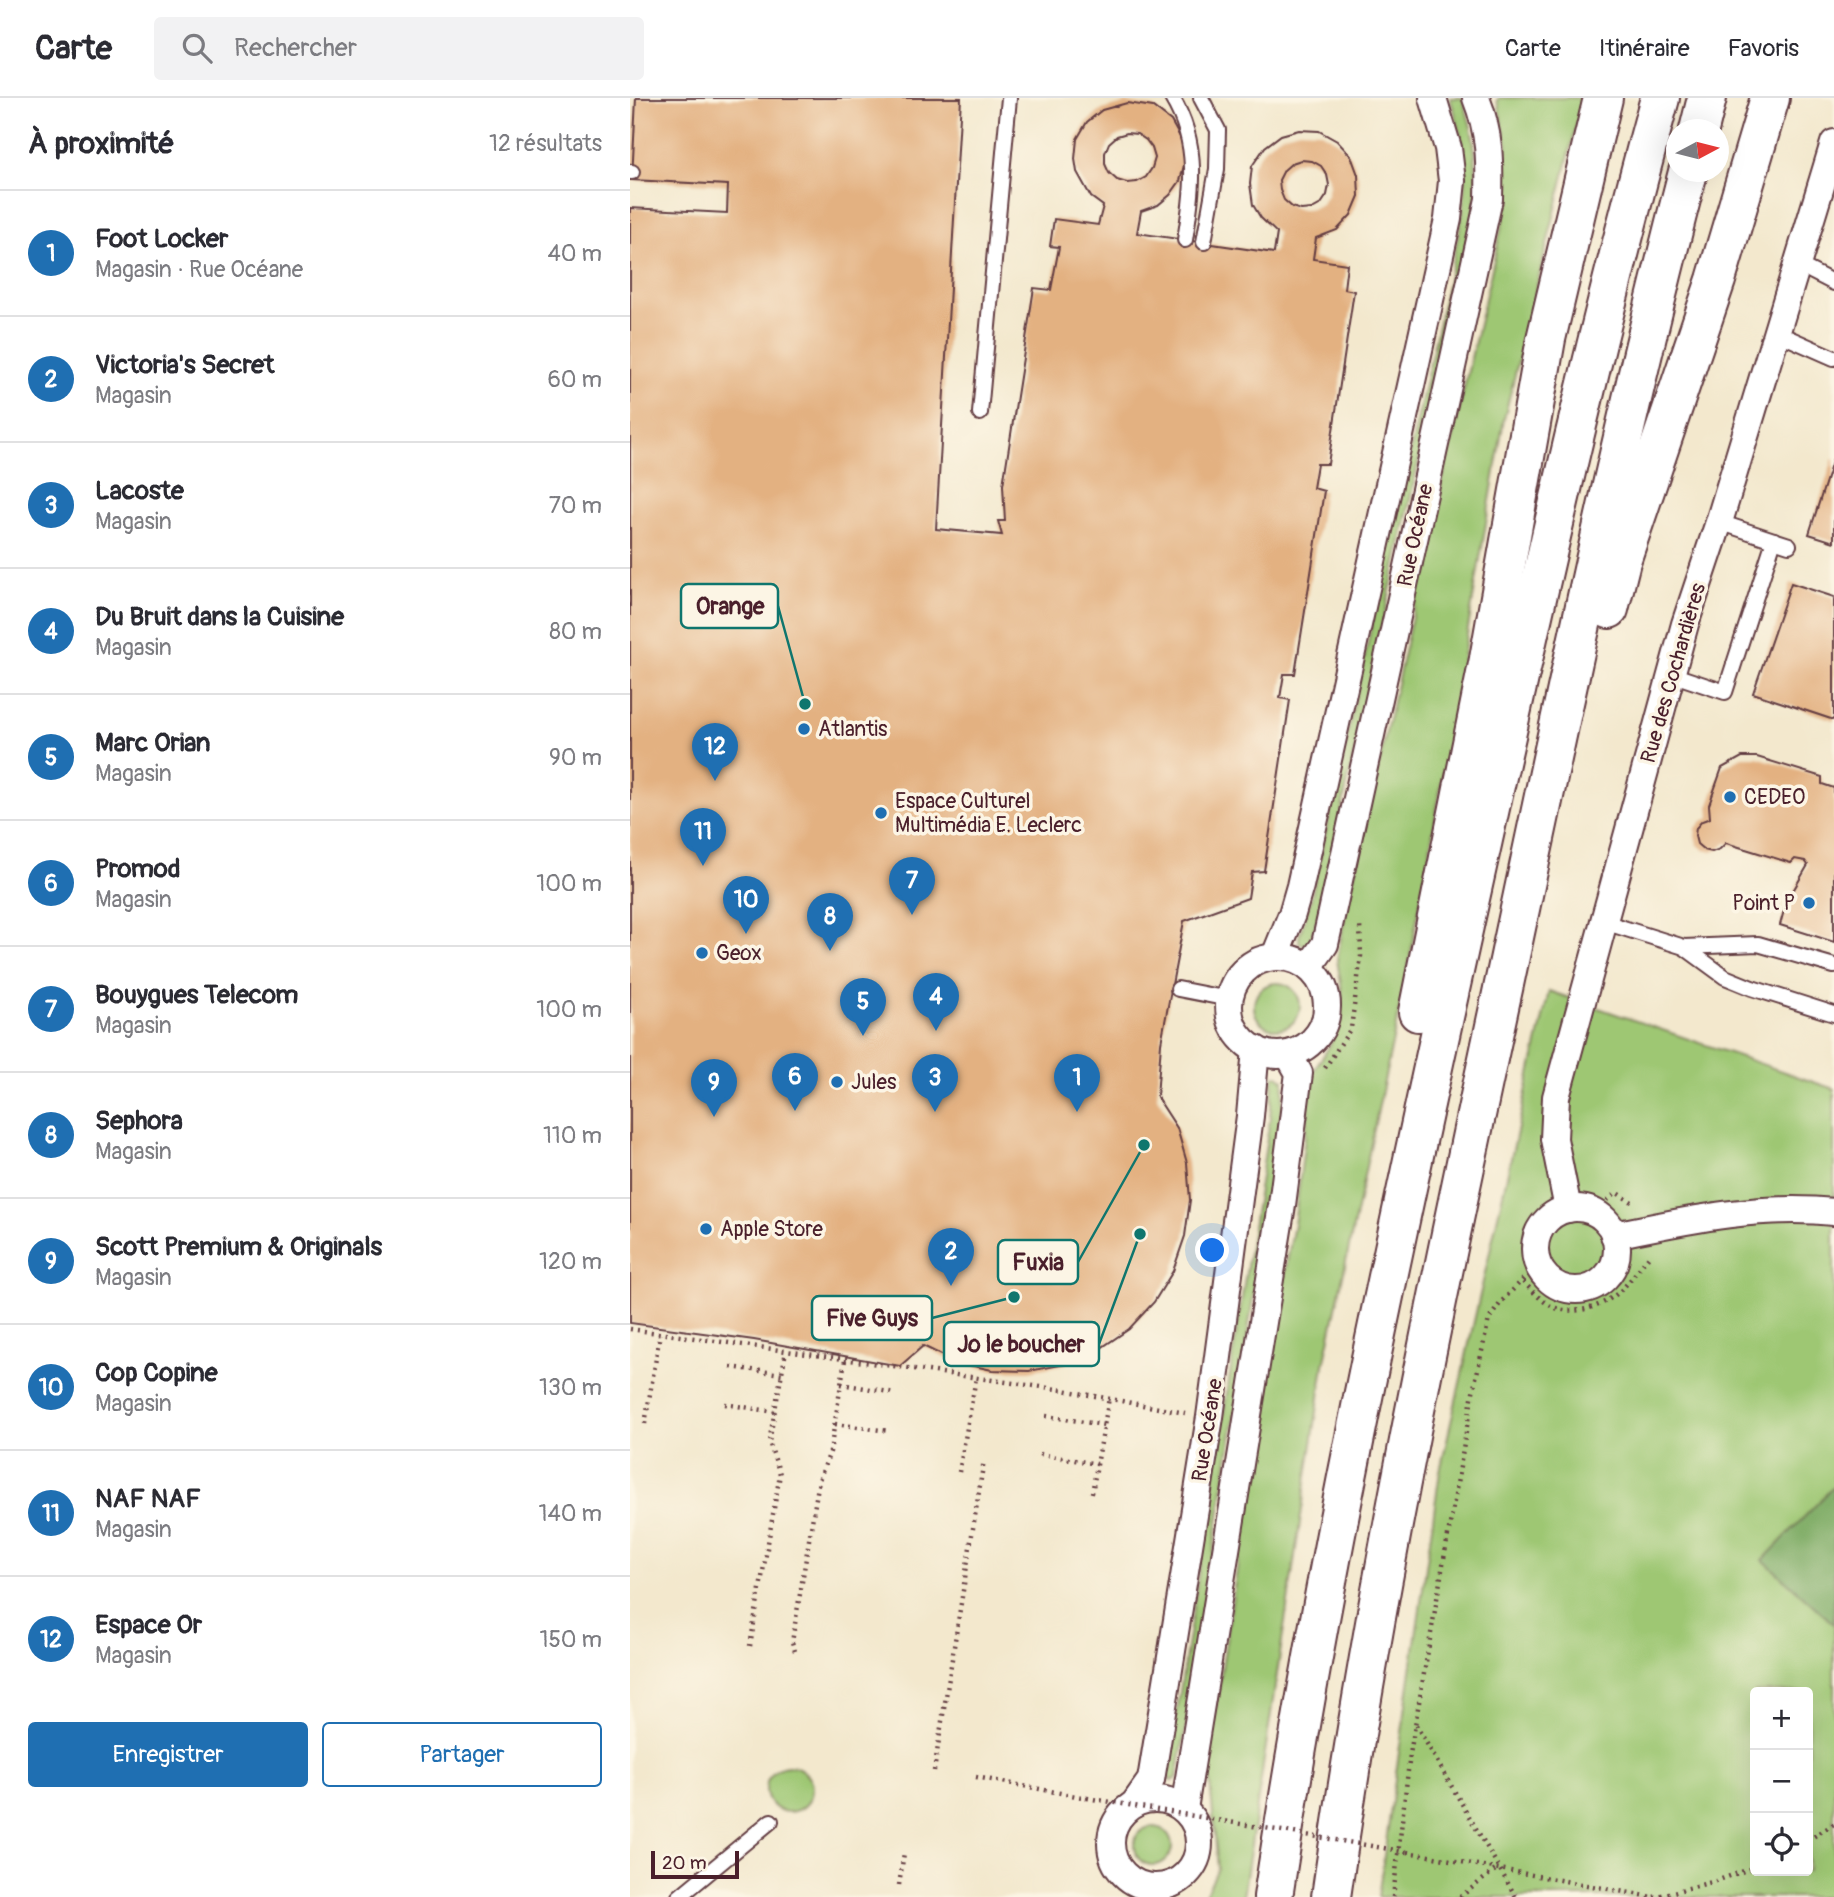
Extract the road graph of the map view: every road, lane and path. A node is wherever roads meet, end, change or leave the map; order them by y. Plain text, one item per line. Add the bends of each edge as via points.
1 (1009, 98) edge
2 (1172, 98) edge
3 (1201, 98) edge
4 (1433, 98) edge
5 (1476, 98) edge
6 (1603, 98) edge
7 (1660, 98) edge
8 (1707, 98) edge
9 (1770, 98) edge
10 (1702, 119) edge
11 (1833, 151) edge
12 (1686, 182) edge
13 (1185, 240) dead end
14 (1204, 242) dead end
15 (1797, 264) junction
16 (1834, 283) edge
17 (1775, 332) junction
18 (1834, 358) edge
19 (980, 413) dead end
20 (1719, 522) junction
21 (1671, 674) junction
22 (1565, 698) junction
23 (1360, 922) dead end
24 (1604, 922) junction
25 (1684, 947) junction
26 (1275, 956) junction
27 (1834, 966) edge
28 (1309, 967) junction
29 (1178, 989) dead end
30 (1229, 999) junction
31 (1834, 1014) edge
32 (1256, 1049) junction
33 (1288, 1054) junction
34 (1320, 1076) dead end
35 (1423, 1113) junction
36 (1568, 1209) junction
37 (1834, 1212) edge
38 (1646, 1228) junction
39 (1614, 1235) junction
40 (1530, 1273) junction
41 (630, 1329) edge
42 (660, 1334) junction
43 (786, 1351) junction
44 (845, 1360) junction
45 (731, 1367) dead end
46 (782, 1374) junction
47 (976, 1378) junction
48 (841, 1384) junction
49 (895, 1393) dead end
50 (1109, 1398) junction
51 (725, 1405) dead end
52 (775, 1412) junction
53 (1193, 1415) dead end
54 (1046, 1416) dead end
55 (645, 1424) dead end
56 (835, 1424) junction
57 (1104, 1425) junction
58 (889, 1431) dead end
59 (1040, 1454) dead end
60 (984, 1460) dead end
61 (1097, 1464) junction
62 (959, 1472) dead end
63 (1092, 1493) dead end
64 (750, 1646) dead end
65 (795, 1651) dead end
66 (1416, 1724) junction
67 (934, 1771) dead end
68 (976, 1777) dead end
69 (1134, 1804) junction
70 (1192, 1813) junction
71 (771, 1821) dead end
72 (1834, 1824) edge
73 (1813, 1837) edge
74 (904, 1853) dead end
75 (1499, 1868) junction
76 (1750, 1869) edge
77 (900, 1885) dead end
78 (1616, 1891) junction
79 (1155, 1892) edge
80 (679, 1897) edge
81 (1273, 1897) edge
82 (1331, 1897) edge
83 (1393, 1897) edge
84 (1460, 1897) edge
85 (1516, 1897) edge
86 (1621, 1897) edge
87 (1653, 1897) edge

1 - 19 lane
2 - 13 lane via 1190,144 1193,184
3 - 14 lane via 1218,130 1217,169
4 - 26 street, Rue Océane via 1448,148 1452,181 1448,219 1300,886
5 - 28 street, Rue Océane via 1491,155 1489,199 1325,944
6 - 35 highway via 1546,339 1466,778 1405,1075
7 - 35 highway via 1567,467
8 - 10 highway
9 - 22 highway via 1716,279 1621,561 1591,689
11 - 15 street, Rue des Cochardières
12 - 22 highway
15 - 16 lane
15 - 17 street, Rue des Cochardières
17 - 18 lane
17 - 20 street, Rue des Cochardières
20 - 21 street, Rue des Cochardières
20 - 21 lane via 1782,542 1725,692
21 - 24 street, Rue des Cochardières
22 - 82 highway via 1387,1555
23 - 34 path via 1361,956 1351,1028
24 - 25 lane
24 - 36 street, Rue des Cochardières via 1556,1097 1553,1139
25 - 27 lane via 1758,944
25 - 31 lane via 1725,976
26 - 28 street
26 - 30 street via 1240,975
28 - 33 street via 1320,980 1327,1010 1315,1039
29 - 30 lane
30 - 32 street via 1237,1031
32 - 33 street
32 - 69 street, Rue Océane via 1210,1417 1151,1780
33 - 70 street, Rue Océane via 1298,1073 1282,1205
35 - 81 highway via 1322,1601
36 - 39 street via 1593,1212
36 - 40 street via 1554,1214 1540,1230
37 - 38 street via 1724,1213
38 - 39 street
38 - 40 path via 1652,1252 1623,1289 1605,1303 1570,1310 1552,1307
39 - 40 street via 1615,1262 1608,1275 1584,1290 1570,1290
40 - 66 path via 1489,1319
41 - 42 path
42 - 43 path
42 - 55 path
43 - 44 path
43 - 46 path
44 - 47 path
44 - 48 path
45 - 46 path
46 - 52 path
47 - 50 path
47 - 62 path
48 - 49 path
48 - 56 path
50 - 53 path
50 - 57 path
51 - 52 path
52 - 64 path via 769,1442 780,1474
54 - 57 path
56 - 58 path
56 - 65 path via 816,1494 792,1642
57 - 61 path
59 - 61 path
60 - 67 path
61 - 63 path
66 - 75 path
66 - 83 path
68 - 75 path, bridge
69 - 70 street via 1160,1799
69 - 79 street via 1116,1822 1111,1848 1121,1871
70 - 79 street via 1200,1844 1197,1858 1181,1879
71 - 80 lane
72 - 73 path
74 - 77 path
75 - 78 path
75 - 84 path
75 - 85 path
76 - 87 path
78 - 86 path
78 - 87 path

